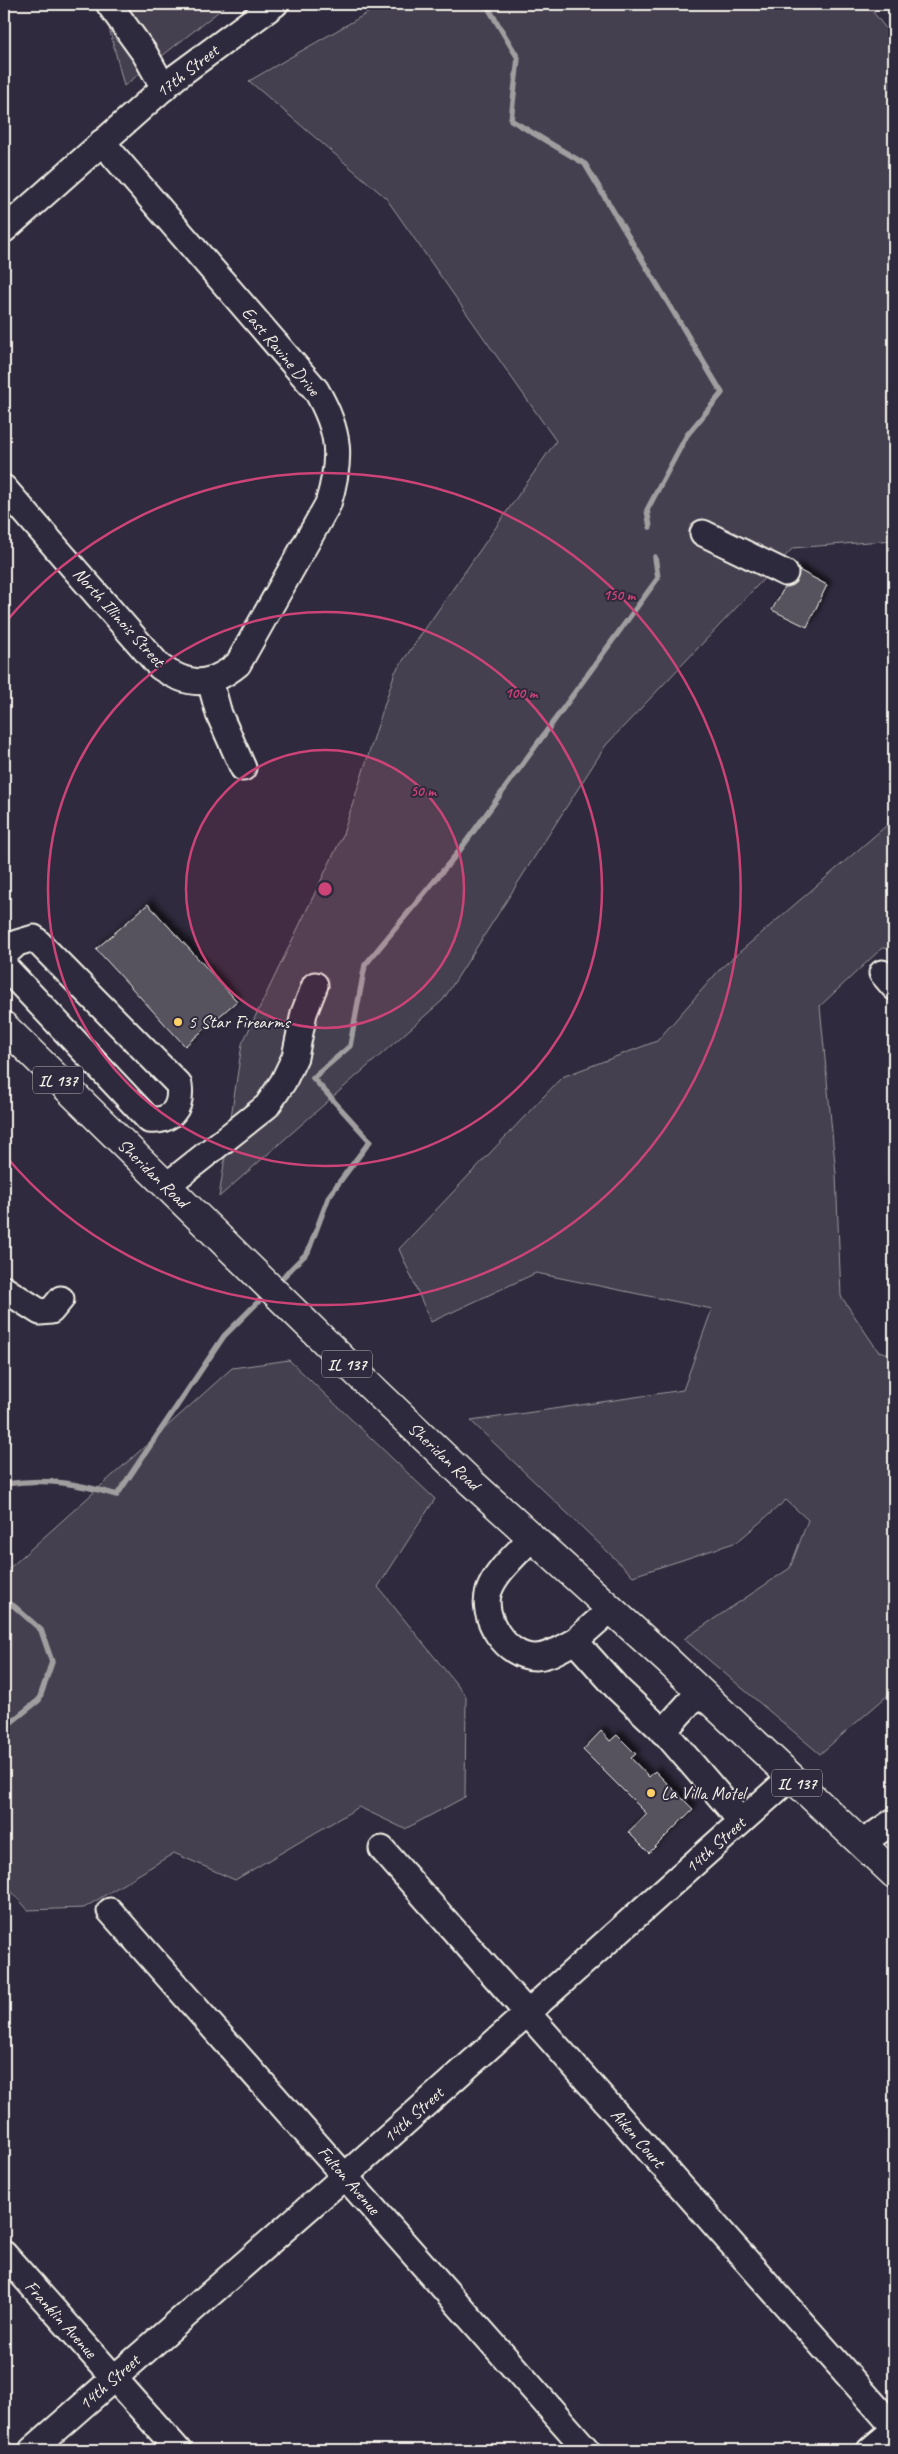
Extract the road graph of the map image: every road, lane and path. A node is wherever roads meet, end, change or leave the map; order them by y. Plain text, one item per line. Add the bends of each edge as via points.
1 (109, 4) edge
2 (275, 4) edge
3 (164, 88) junction
4 (102, 142) junction
5 (4, 230) edge
6 (4, 488) edge
7 (703, 533) dead end
8 (785, 572) dead end
9 (249, 645) joint
10 (210, 681) junction
11 (243, 768) dead end
12 (4, 955) edge
13 (4, 966) edge
14 (315, 985) dead end
15 (7, 1036) edge
16 (166, 1186) junction
17 (4, 1289) edge
18 (61, 1298) dead end
19 (532, 1537) junction
20 (611, 1609) junction
21 (575, 1641) junction
22 (700, 1692) junction
23 (663, 1732) junction
24 (791, 1777) junction
25 (741, 1821) junction
26 (894, 1821) edge
27 (862, 1843) junction
28 (382, 1849) dead end
29 (894, 1874) edge
30 (110, 1910) dead end
31 (528, 2013) junction
32 (345, 2176) junction
33 (4, 2254) edge
34 (113, 2378) junction
35 (894, 2429) edge
36 (32, 2450) edge
37 (178, 2450) edge
38 (587, 2450) edge
39 (870, 2450) edge

1 - 3 street via 146,54
2 - 3 street, 17th Street
3 - 4 street, 17th Street
4 - 5 street, 17th Street
4 - 9 street, East Ravine Drive via 316,390 329,412 338,460 328,504
6 - 10 street, North Illinois Street via 160,667 178,679
7 - 8 street
9 - 10 street, North Illinois Street via 238,664 224,676
10 - 11 street
12 - 13 street via 17,943 34,938 179,1086 181,1098 173,1113 160,1121 149,1120
14 - 16 street via 304,1013 295,1056 283,1082 266,1106
15 - 16 main road, Sheridan Road / IL 137
16 - 19 main road, Sheridan Road / IL 137 via 362,1379
17 - 18 street via 40,1312 51,1311
19 - 20 main road, Sheridan Road / IL 137
19 - 21 street via 489,1590 486,1606 492,1625 510,1646 534,1657 550,1654
20 - 21 street
20 - 22 main road, Sheridan Road / IL 137
21 - 23 street
22 - 23 street
22 - 24 main road, Sheridan Road / IL 137
23 - 25 street
24 - 25 street, 14th Street
24 - 27 main road, Sheridan Road / IL 137
25 - 31 street, 14th Street
26 - 27 street
27 - 29 main road, Sheridan Road / IL 137
28 - 31 street, Aiken Court
30 - 32 street, Fulton Avenue
31 - 32 street, 14th Street
31 - 35 street, Aiken Court
32 - 34 street, 14th Street
32 - 38 street, Fulton Avenue
33 - 34 street, Franklin Avenue
34 - 36 street, 14th Street
34 - 37 street, Franklin Avenue
35 - 39 street

